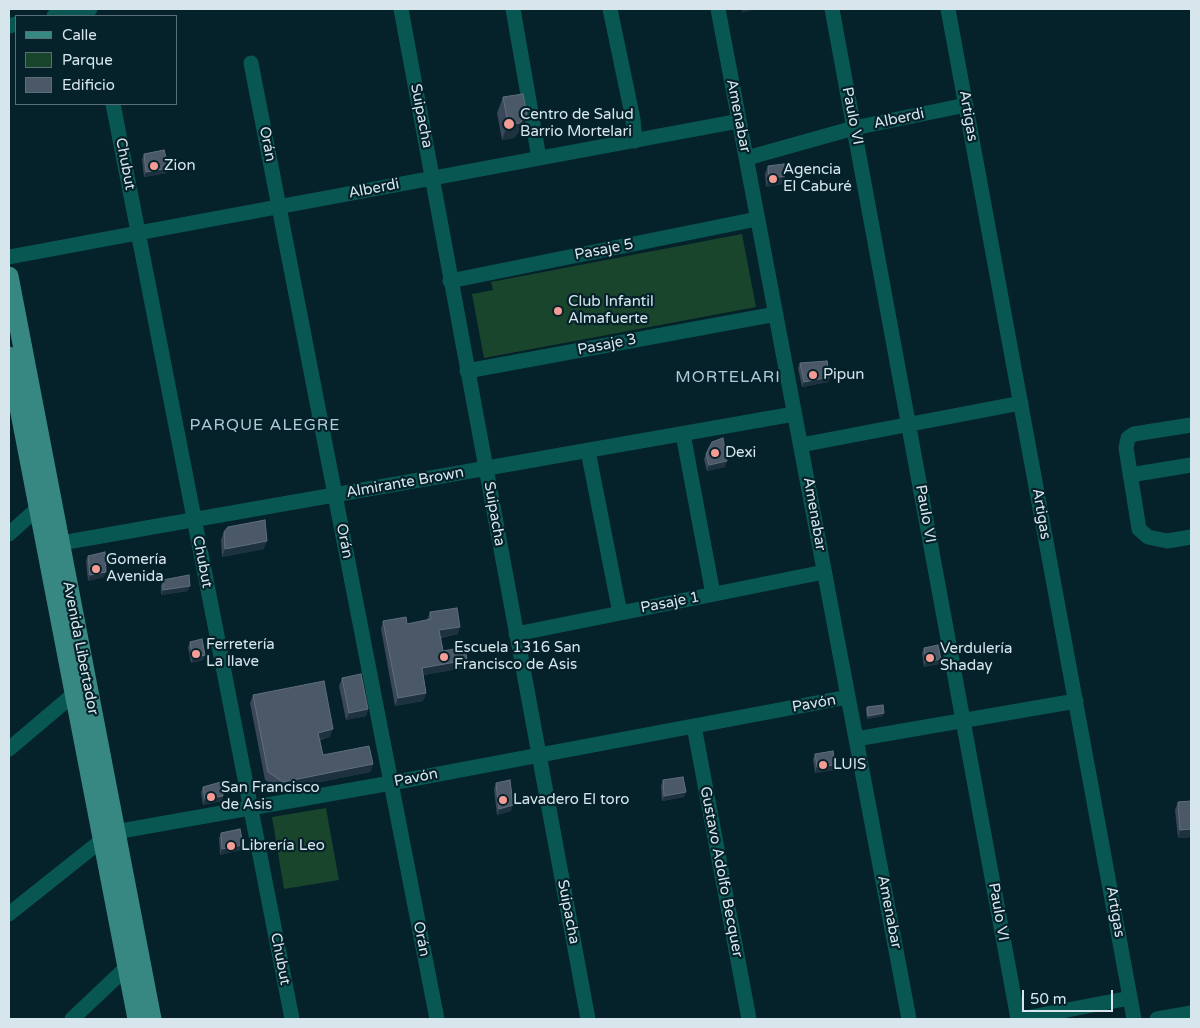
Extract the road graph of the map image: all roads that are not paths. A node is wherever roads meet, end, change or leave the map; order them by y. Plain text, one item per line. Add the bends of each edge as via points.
1 (90, 9) edge
2 (401, 9) edge
3 (513, 9) edge
4 (610, 9) edge
5 (718, 9) edge
6 (832, 9) edge
7 (948, 9) edge
8 (59, 15) edge
9 (251, 63) dead end
10 (113, 105) edge
11 (966, 105) junction
12 (739, 121) junction
13 (854, 128) junction
14 (635, 140) junction
15 (539, 158) junction
16 (746, 158) junction
17 (432, 178) junction
18 (279, 207) junction
19 (757, 219) junction
20 (138, 233) junction
21 (9, 257) edge
22 (9, 276) edge
23 (450, 280) junction
24 (776, 314) junction
25 (9, 356) edge
26 (468, 371) junction
27 (1021, 403) junction
28 (794, 414) junction
29 (909, 425) junction
30 (1191, 425) edge
31 (683, 434) junction
32 (801, 445) junction
33 (588, 451) junction
34 (1191, 465) edge
35 (486, 469) junction
36 (1130, 475) junction
37 (335, 495) junction
38 (45, 507) junction
39 (194, 520) junction
40 (9, 534) edge
41 (1191, 537) edge
42 (53, 545) junction
43 (824, 572) junction
44 (713, 594) junction
45 (620, 613) junction
46 (516, 634) junction
47 (74, 694) junction
48 (848, 697) junction
49 (1076, 701) junction
50 (963, 721) junction
51 (694, 726) junction
52 (856, 739) junction
53 (12, 741) edge
54 (539, 754) junction
55 (391, 783) junction
56 (251, 807) junction
57 (109, 836) junction
58 (9, 914) edge
59 (127, 967) junction
60 (1130, 998) junction
61 (1191, 1013) edge
62 (72, 1019) edge
63 (137, 1019) edge
64 (152, 1019) edge
65 (292, 1019) edge
66 (437, 1019) edge
67 (588, 1019) edge
68 (749, 1019) edge
69 (909, 1019) edge
70 (1019, 1019) edge
71 (1134, 1019) edge
72 (1157, 1019) edge

1 - 8 street
2 - 17 street, Suipacha
3 - 15 street
4 - 14 street
5 - 12 street, Amenabar
6 - 13 street, Paulo VI
7 - 11 street, Artigas
9 - 18 street, Orán
10 - 20 street, Chubut
11 - 13 street, Alberdi
11 - 27 street, Artigas
12 - 14 street, Alberdi
12 - 16 street, Amenabar
13 - 16 street, Alberdi
13 - 29 street, Paulo VI
14 - 15 street, Alberdi
15 - 17 street, Alberdi
16 - 19 street, Amenabar
17 - 18 street, Alberdi
17 - 23 street, Suipacha
18 - 20 street, Alberdi
18 - 37 street, Orán
19 - 23 street, Pasaje 5
19 - 24 street, Amenabar
20 - 21 street, Alberdi
20 - 39 street, Chubut
22 - 38 main road, Avenida Libertador
23 - 26 street, Suipacha
24 - 26 street, Pasaje 3
24 - 28 street, Amenabar
25 - 38 main road, Avenida Libertador
26 - 35 street, Suipacha
27 - 29 street
27 - 49 street, Artigas
28 - 31 street, Almirante Brown
28 - 32 street, Amenabar
29 - 32 street
29 - 50 street, Paulo VI
30 - 36 street via 1134,434 1128,438 1126,448
31 - 33 street, Almirante Brown
31 - 44 street
32 - 43 street, Amenabar
33 - 35 street, Almirante Brown
33 - 45 street
34 - 36 street
35 - 37 street, Almirante Brown
35 - 46 street, Suipacha
36 - 41 street via 1139,529 1148,537 1167,541
37 - 39 street, Almirante Brown
37 - 55 street, Orán
38 - 40 street
38 - 42 main road, Avenida Libertador
39 - 42 street, Almirante Brown
39 - 56 street, Chubut
42 - 47 main road, Avenida Libertador
42 - 57 main road, Avenida Libertador
43 - 44 street, Pasaje 1
43 - 48 street, Amenabar
44 - 45 street, Pasaje 1
45 - 46 street, Pasaje 1
46 - 54 street, Suipacha
47 - 53 street
47 - 57 main road, Avenida Libertador
48 - 51 street, Pavón
48 - 52 street, Amenabar
49 - 50 street
49 - 60 street, Artigas
50 - 52 street
50 - 70 street, Paulo VI
51 - 54 street, Pavón
51 - 68 street, Gustavo Adolfo Becquer
52 - 69 street, Amenabar
54 - 55 street, Pavón
54 - 67 street, Suipacha
55 - 56 street, Pavón
55 - 66 street, Orán
56 - 57 street, Pavón
56 - 65 street, Chubut
57 - 58 street, Pavón
57 - 59 main road, Avenida Libertador
57 - 64 main road, Avenida Libertador
59 - 62 street
59 - 63 main road, Avenida Libertador
60 - 70 street
60 - 71 street, Artigas
61 - 72 street

